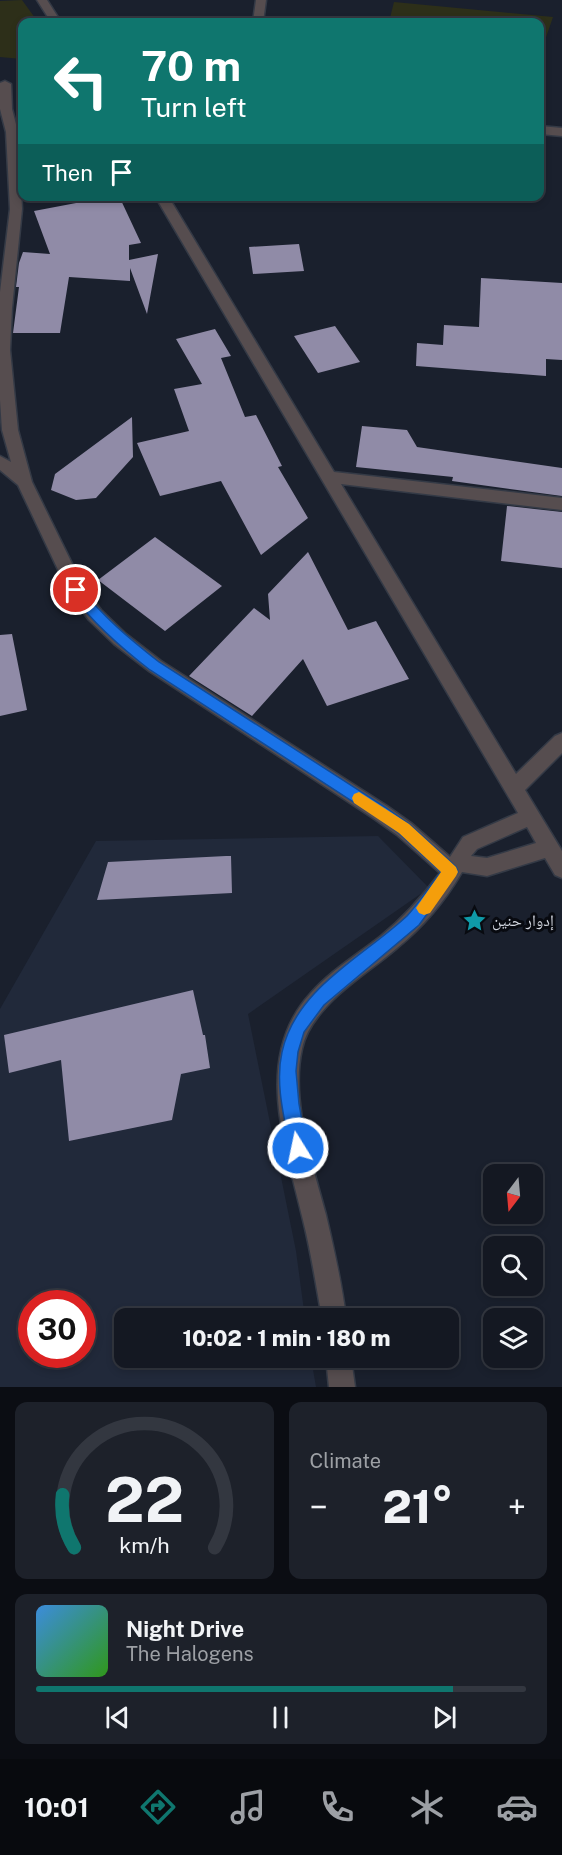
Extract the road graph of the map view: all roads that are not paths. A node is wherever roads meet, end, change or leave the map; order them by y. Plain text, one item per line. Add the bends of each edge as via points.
1 (42, 0) edge
2 (261, 0) edge
3 (53, 18) edge
4 (259, 18) edge
5 (6, 84) edge
6 (544, 130) edge
7 (562, 132) edge
8 (164, 201) edge
9 (1, 350) edge
10 (0, 461) edge
11 (328, 477) junction
12 (24, 482) junction
13 (562, 504) edge
14 (562, 741) edge
15 (514, 788) junction
16 (529, 817) junction
17 (549, 848) junction
18 (454, 867) junction
19 (562, 869) edge
20 (332, 1308) edge
21 (340, 1368) edge
22 (342, 1387) edge

1 - 3 street
2 - 4 street
5 - 9 street via 16,209
6 - 7 street
8 - 11 street
9 - 12 street via 10,430
10 - 12 street
11 - 13 street
11 - 15 street
12 - 18 street via 76,590 120,639 197,696 380,812
14 - 15 street
15 - 16 street
16 - 17 street
16 - 18 street via 470,843
17 - 18 street via 487,867
17 - 19 street
18 - 20 street via 402,931 319,1000 297,1028 290,1052 291,1104
21 - 22 street

